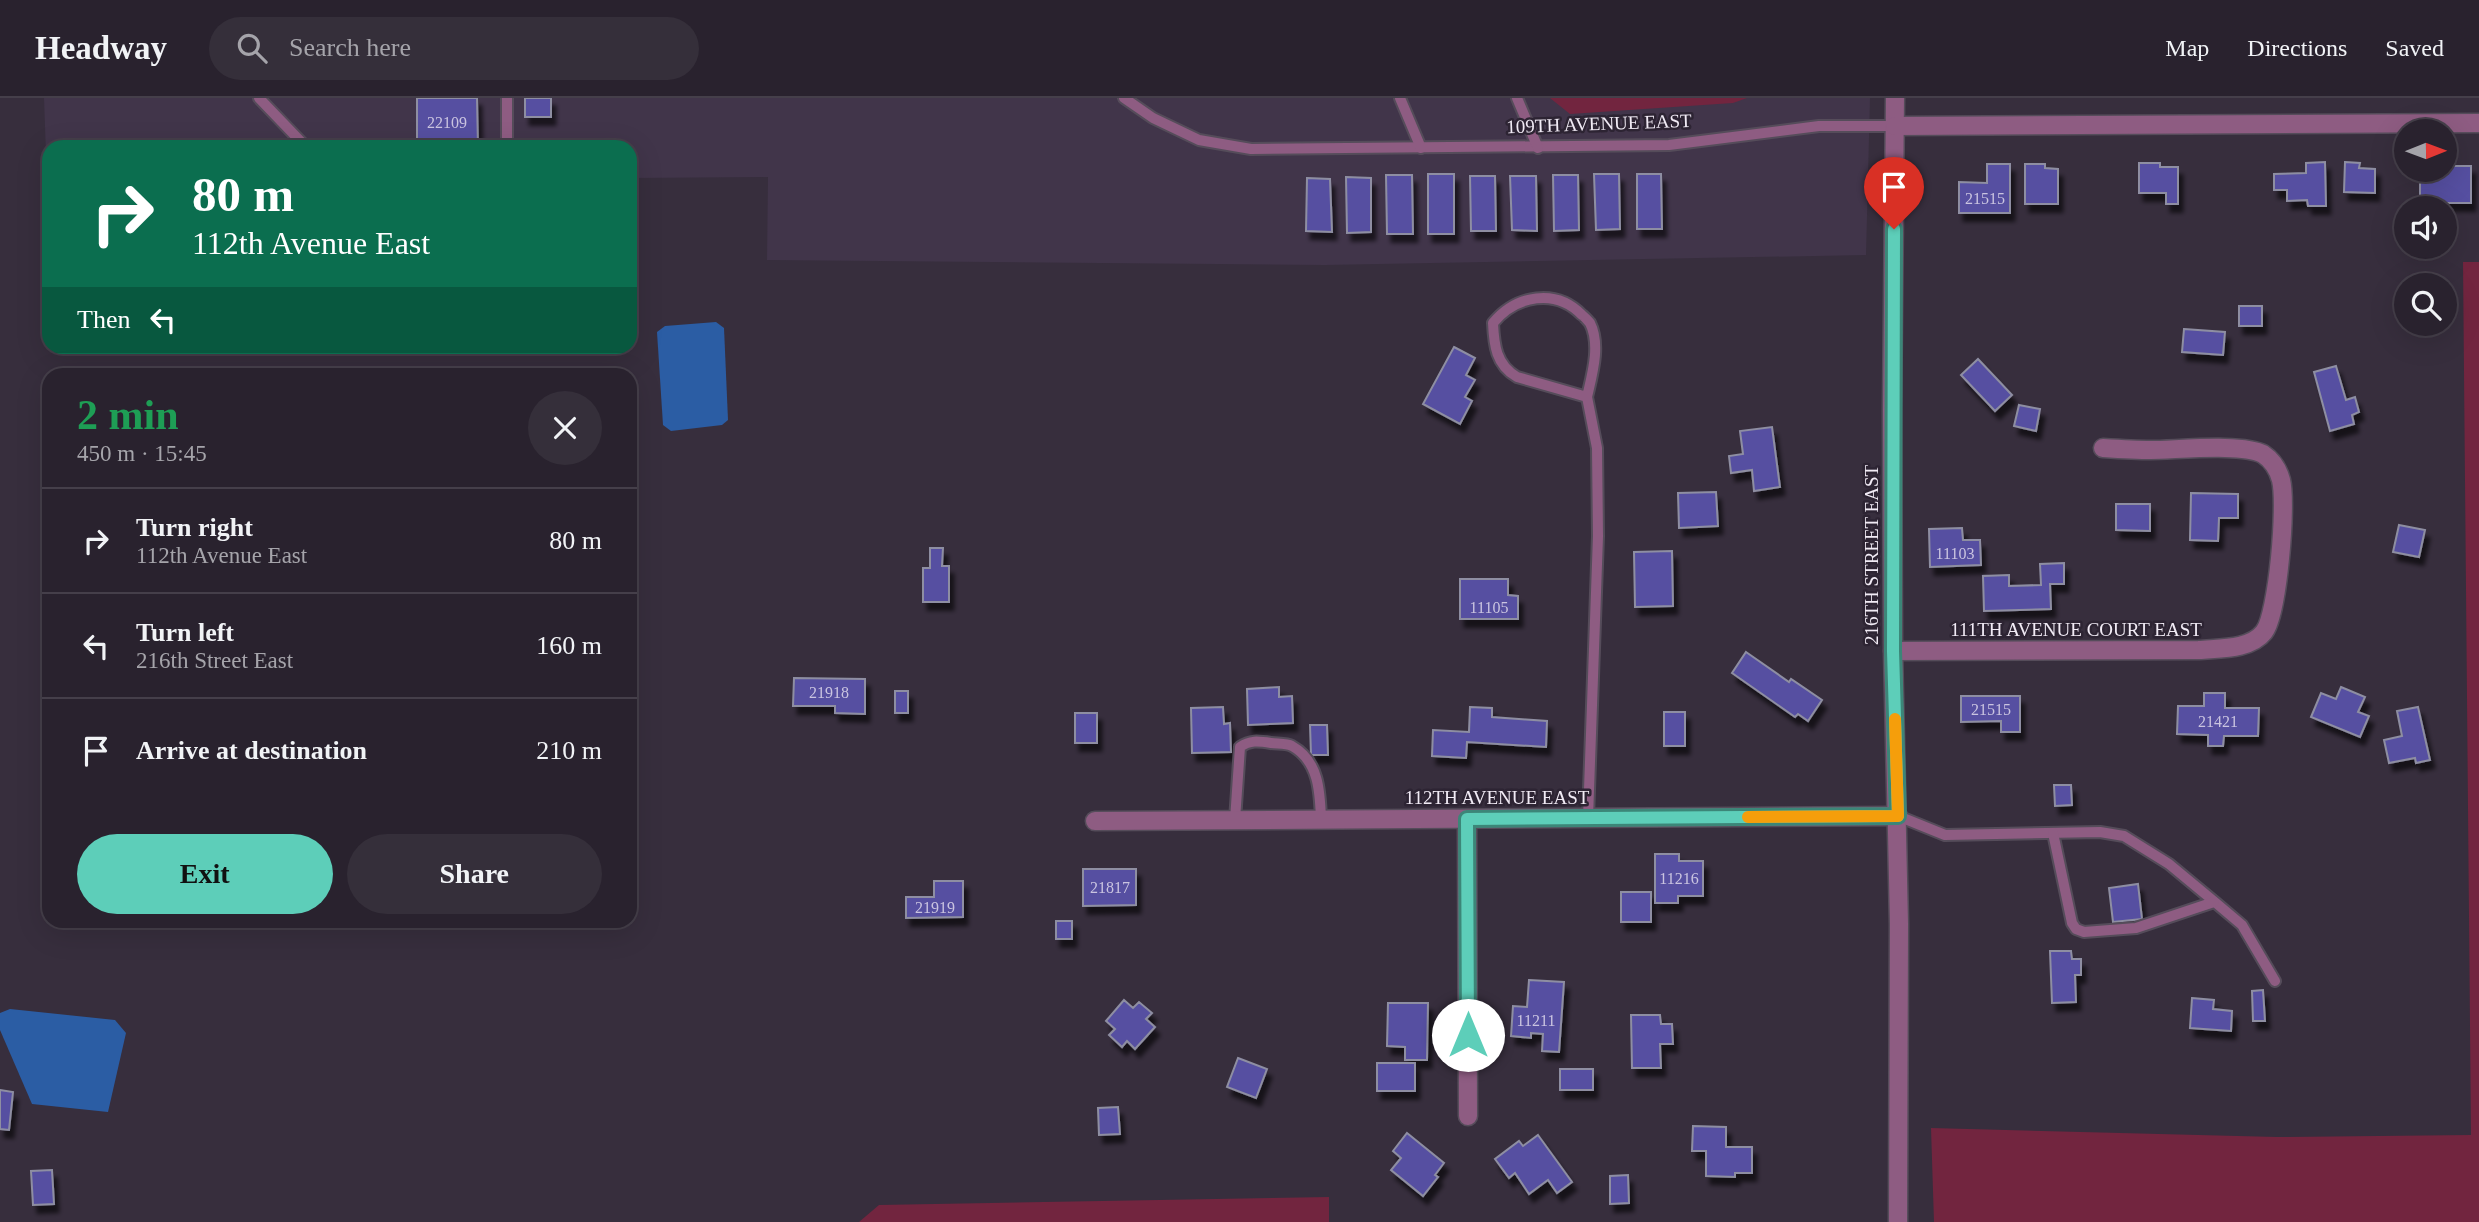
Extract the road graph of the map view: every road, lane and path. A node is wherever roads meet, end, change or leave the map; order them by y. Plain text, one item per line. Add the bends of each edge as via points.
1 (260, 98) edge
2 (507, 98) edge
3 (1124, 98) edge
4 (1400, 98) edge
5 (1517, 98) edge
6 (1895, 98) edge
7 (2479, 123) edge
8 (1895, 125) junction
9 (299, 140) edge
10 (507, 140) edge
11 (1420, 148) junction
12 (1538, 148) junction
13 (1587, 397) junction
14 (2103, 448) dead end
15 (1893, 651) junction
16 (1898, 816) junction
17 (1588, 818) junction
18 (1321, 819) junction
19 (1467, 819) junction
20 (1235, 820) junction
21 (1095, 821) dead end
22 (2053, 833) junction
23 (2214, 902) junction
24 (2275, 981) dead end
25 (1468, 1116) dead end
26 (1898, 1222) edge

1 - 9 lane
2 - 10 lane
3 - 11 lane, 109TH AVENUE EAST via 1199,140 1251,149
4 - 11 lane
5 - 12 lane
6 - 8 street, 216TH STREET EAST
7 - 8 street, 109TH AVENUE EAST
8 - 12 lane, 109TH AVENUE EAST via 1819,126 1669,145
8 - 15 street, 216TH STREET EAST
11 - 12 lane, 109TH AVENUE EAST
13 - 13 lane via 1507,371 1494,347 1493,323 1502,312 1548,296 1572,304 1590,323 1595,349
13 - 17 lane via 1597,448 1598,536
14 - 15 street, 111TH AVENUE COURT EAST via 2246,450 2262,453 2275,465 2281,480 2281,548 2265,631 2241,646 2199,650
15 - 16 street, 216TH STREET EAST
16 - 17 street, 112TH AVENUE EAST
16 - 22 lane via 1945,835
16 - 26 street, 216TH STREET EAST
17 - 19 street, 112TH AVENUE EAST
18 - 19 street, 112TH AVENUE EAST
18 - 20 street, 112TH AVENUE EAST
18 - 20 lane via 1320,788 1304,756 1291,745 1257,741 1240,747
19 - 25 street
20 - 21 street, 112TH AVENUE EAST
22 - 23 lane via 2124,836 2169,864
22 - 23 lane via 2076,929 2136,928
23 - 24 lane via 2242,925

